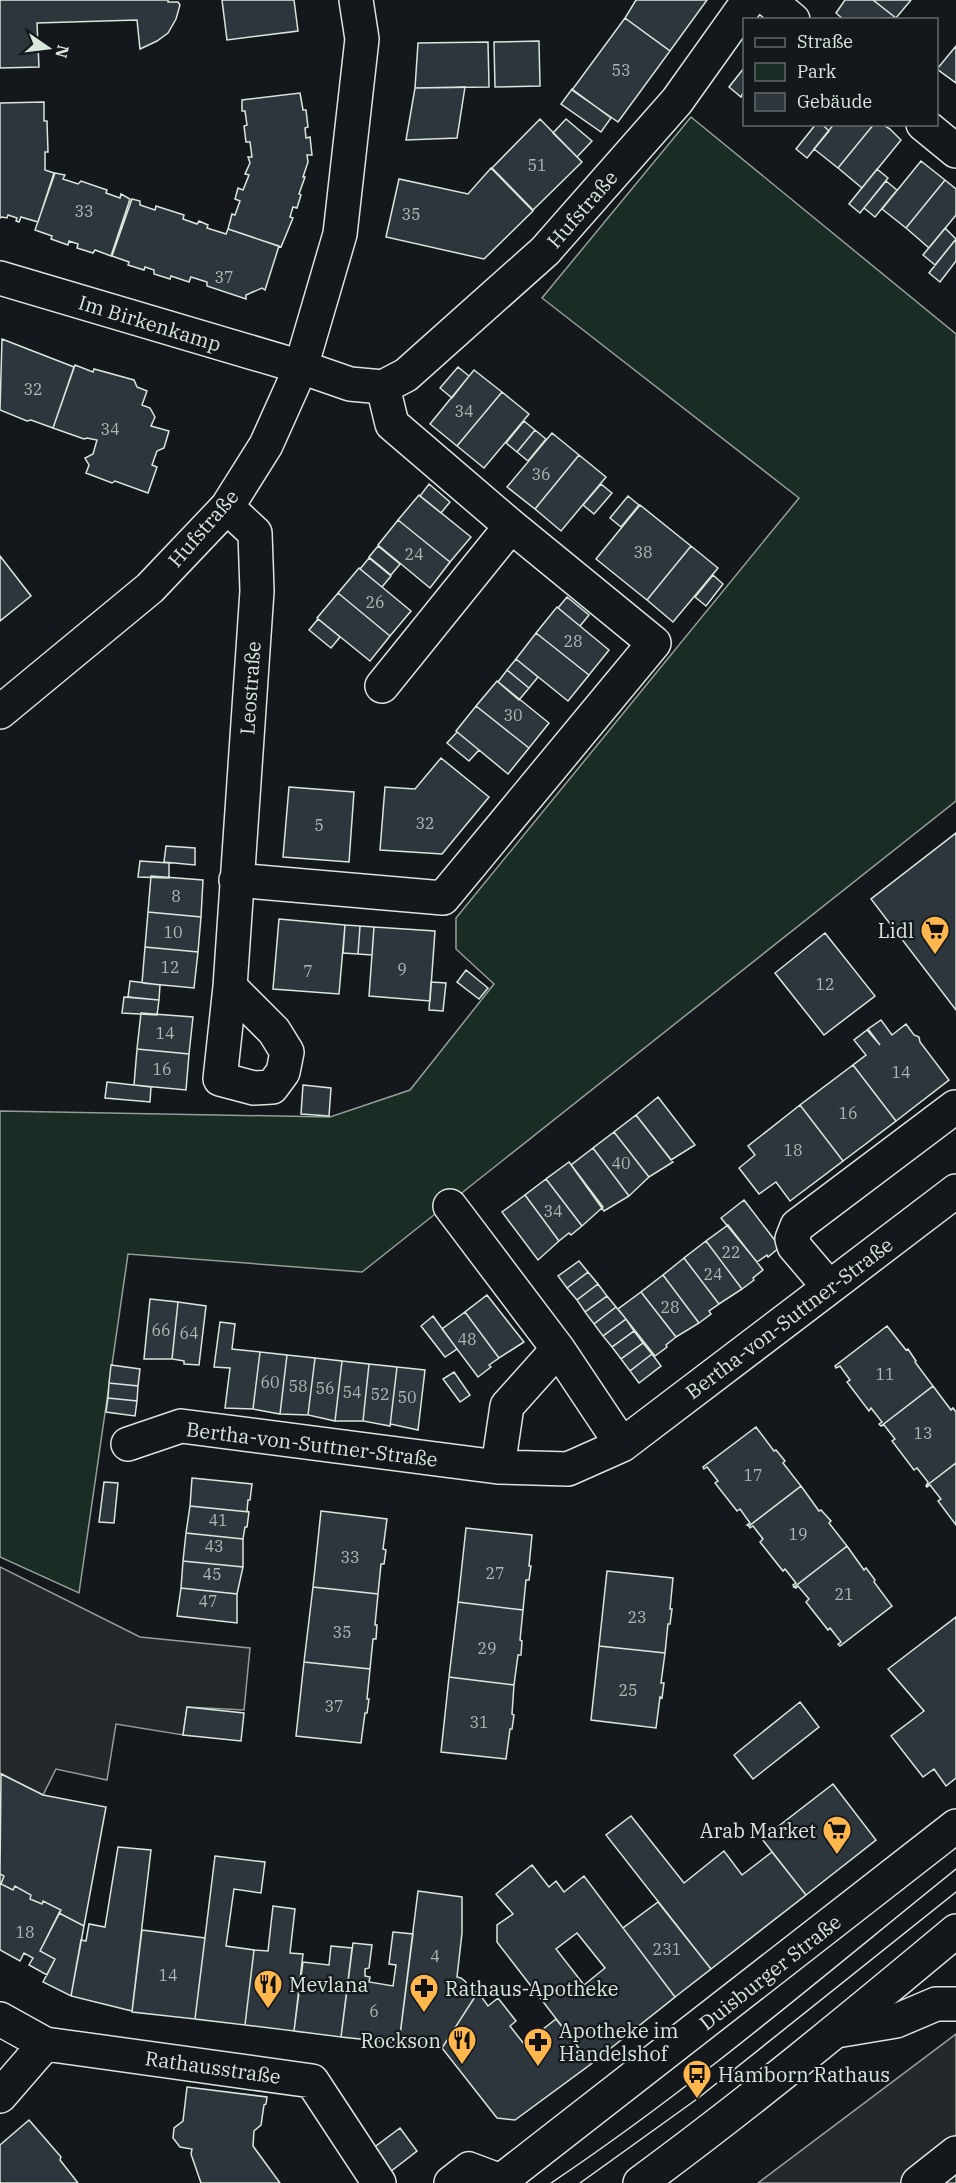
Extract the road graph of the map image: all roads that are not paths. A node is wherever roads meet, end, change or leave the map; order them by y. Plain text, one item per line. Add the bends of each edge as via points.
1 (356, 0) edge
2 (749, 0) edge
3 (769, 0) edge
4 (791, 18) edge
5 (925, 126) edge
6 (956, 151) edge
7 (0, 278) edge
8 (301, 367) junction
9 (383, 387) junction
10 (227, 507) junction
11 (511, 526) junction
12 (382, 686) dead end
13 (0, 712) edge
14 (236, 880) junction
15 (230, 987) dead end
16 (955, 1107) edge
17 (956, 1191) edge
18 (450, 1206) dead end
19 (830, 1287) junction
20 (558, 1350) junction
21 (128, 1444) dead end
22 (622, 1445) junction
23 (498, 1467) junction
24 (956, 1826) edge
25 (956, 1931) edge
26 (956, 2004) edge
27 (0, 2019) edge
28 (836, 2031) junction
29 (45, 2044) junction
30 (0, 2097) edge
31 (956, 2153) edge
32 (501, 2182) edge
33 (379, 2183) edge
34 (451, 2183) edge
35 (640, 2183) edge
36 (918, 2183) edge

1 - 8 street, Hufstraße via 362,39 340,234
2 - 9 street, Hufstraße via 677,101 545,251 406,375
3 - 4 street
5 - 6 street
7 - 8 street, Im Birkenkamp
8 - 9 street via 350,384
8 - 10 street, Hufstraße via 266,445
9 - 11 street via 392,424
10 - 13 street, Hufstraße via 150,588
10 - 14 street, Leostraße via 255,533 257,591
11 - 12 street
11 - 14 street via 654,643 443,898
14 - 15 street, Leostraße
16 - 19 street via 797,1226 792,1239 794,1246
17 - 19 street, Bertha-von-Suttner-Straße
18 - 20 street
19 - 22 street, Bertha-von-Suttner-Straße
20 - 22 street
20 - 23 street via 507,1406
21 - 23 street, Bertha-von-Suttner-Straße via 181,1426
22 - 23 street, Bertha-von-Suttner-Straße via 568,1468
24 - 32 street, Duisburger Straße
25 - 28 street
26 - 28 street via 936,2004 896,2021
27 - 29 street, Rathausstraße
28 - 35 street
29 - 30 street
29 - 33 street, Rathausstraße via 312,2081
31 - 36 street
32 - 34 street via 469,2169

